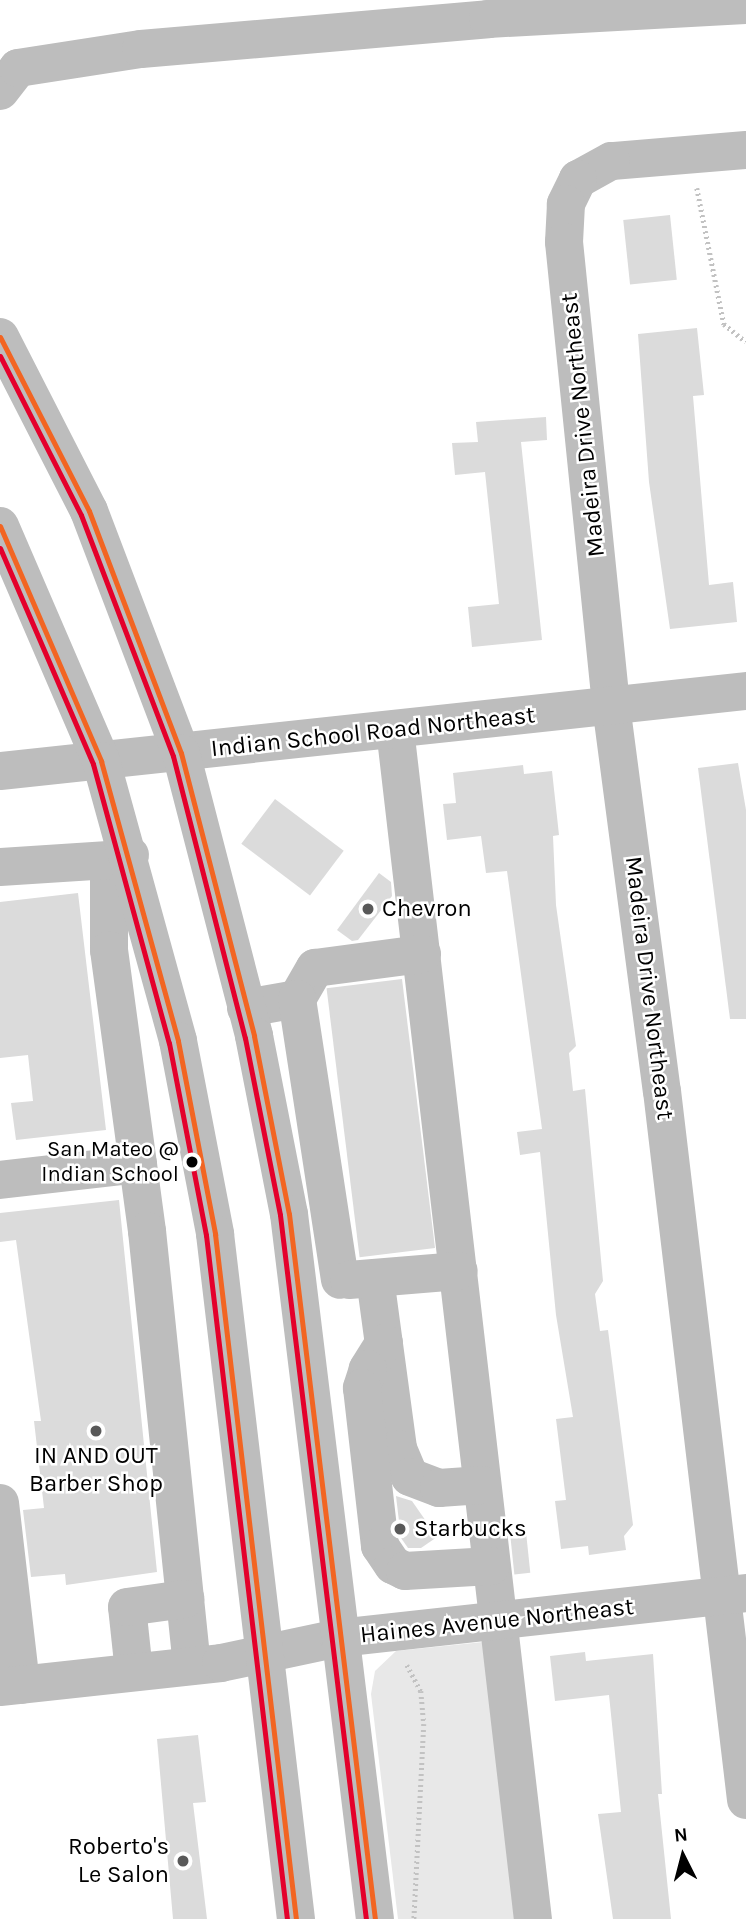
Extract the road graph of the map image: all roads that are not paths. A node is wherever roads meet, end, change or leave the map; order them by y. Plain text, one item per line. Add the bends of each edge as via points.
1 (746, 5) edge
2 (6, 77) edge
3 (746, 150) edge
4 (0, 337) edge
5 (0, 526) edge
6 (746, 691) edge
7 (611, 705) junction
8 (395, 729) junction
9 (181, 753) junction
10 (101, 761) junction
11 (0, 771) edge
12 (119, 858) junction
13 (0, 867) edge
14 (422, 954) junction
15 (297, 999) junction
16 (246, 1008) junction
17 (138, 1164) junction
18 (0, 1180) edge
19 (459, 1271) junction
20 (358, 1279) junction
21 (297, 1284) junction
22 (384, 1343) junction
23 (482, 1485) junction
24 (0, 1503) edge
25 (491, 1566) junction
26 (734, 1595) edge
27 (186, 1599) junction
28 (498, 1621) junction
29 (339, 1639) junction
30 (263, 1656) junction
31 (192, 1666) junction
32 (134, 1672) junction
33 (10, 1686) edge
34 (746, 1800) edge
35 (296, 1919) edge
36 (375, 1919) edge
37 (533, 1919) edge

1 - 2 main road via 488,19 141,49
3 - 7 main road, Madeira Drive Northeast via 611,161 578,179 566,204 564,242
4 - 9 main road via 89,511
5 - 10 main road
6 - 7 main road, Indian School Road Northeast
7 - 8 main road, Indian School Road Northeast
7 - 26 main road, Madeira Drive Northeast
8 - 9 main road, Indian School Road Northeast
8 - 14 main road
9 - 10 main road, Indian School Road Northeast
9 - 16 main road
10 - 11 main road, Indian School Road Northeast
10 - 12 main road
12 - 13 main road
12 - 17 main road via 109,950
12 - 30 main road via 178,1041 215,1234
14 - 15 main road via 315,968
14 - 19 main road
15 - 16 main road
15 - 20 main road
16 - 21 main road via 289,1214
17 - 18 main road
17 - 27 main road
19 - 20 main road
19 - 23 main road
20 - 21 main road
20 - 22 main road
21 - 29 main road
22 - 23 main road via 398,1449 410,1477 439,1488
22 - 25 main road via 362,1388 380,1546 393,1565 405,1571
23 - 25 main road
24 - 33 main road
25 - 28 main road
26 - 28 main road, Haines Avenue Northeast
26 - 34 main road, Madeira Drive Northeast
27 - 31 main road
27 - 32 main road via 127,1607
28 - 29 main road, Haines Avenue Northeast
28 - 37 main road
29 - 30 main road, Haines Avenue Northeast
29 - 36 main road
30 - 31 main road, Haines Avenue Northeast
30 - 35 main road
31 - 32 main road, Haines Avenue Northeast
32 - 33 main road, Haines Avenue Northeast

